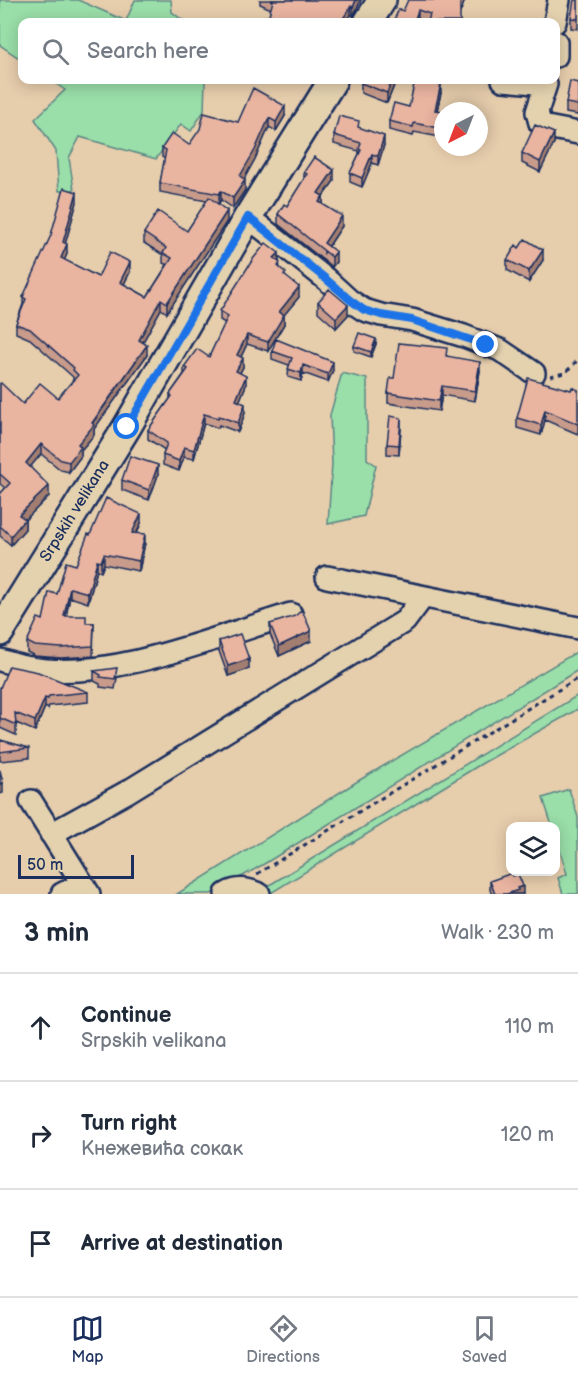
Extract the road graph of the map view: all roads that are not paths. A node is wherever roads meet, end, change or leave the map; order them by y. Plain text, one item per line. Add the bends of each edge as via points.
1 (382, 0) edge
2 (559, 0) edge
3 (371, 18) edge
4 (556, 18) edge
5 (331, 84) edge
6 (546, 84) edge
7 (578, 133) edge
8 (248, 217) junction
9 (534, 373) road end
10 (327, 577) dead end
11 (423, 597) junction
12 (291, 614) dead end
13 (578, 628) edge
14 (0, 632) edge
15 (0, 660) edge
16 (31, 801) dead end
17 (51, 834) junction
18 (85, 889) edge
19 (230, 891) edge
20 (62, 894) edge
21 (260, 894) edge

1 - 3 main road
2 - 4 street
5 - 8 main road, Srpskih velikana
6 - 7 street via 537,112 540,123
8 - 9 street via 364,310 464,336 500,350
8 - 14 main road, Srpskih velikana via 127,427
10 - 11 street
11 - 13 street
11 - 17 street via 405,621 127,792
12 - 15 street via 156,656 88,670 33,669
16 - 17 street
17 - 18 street
18 - 20 street
19 - 21 street

